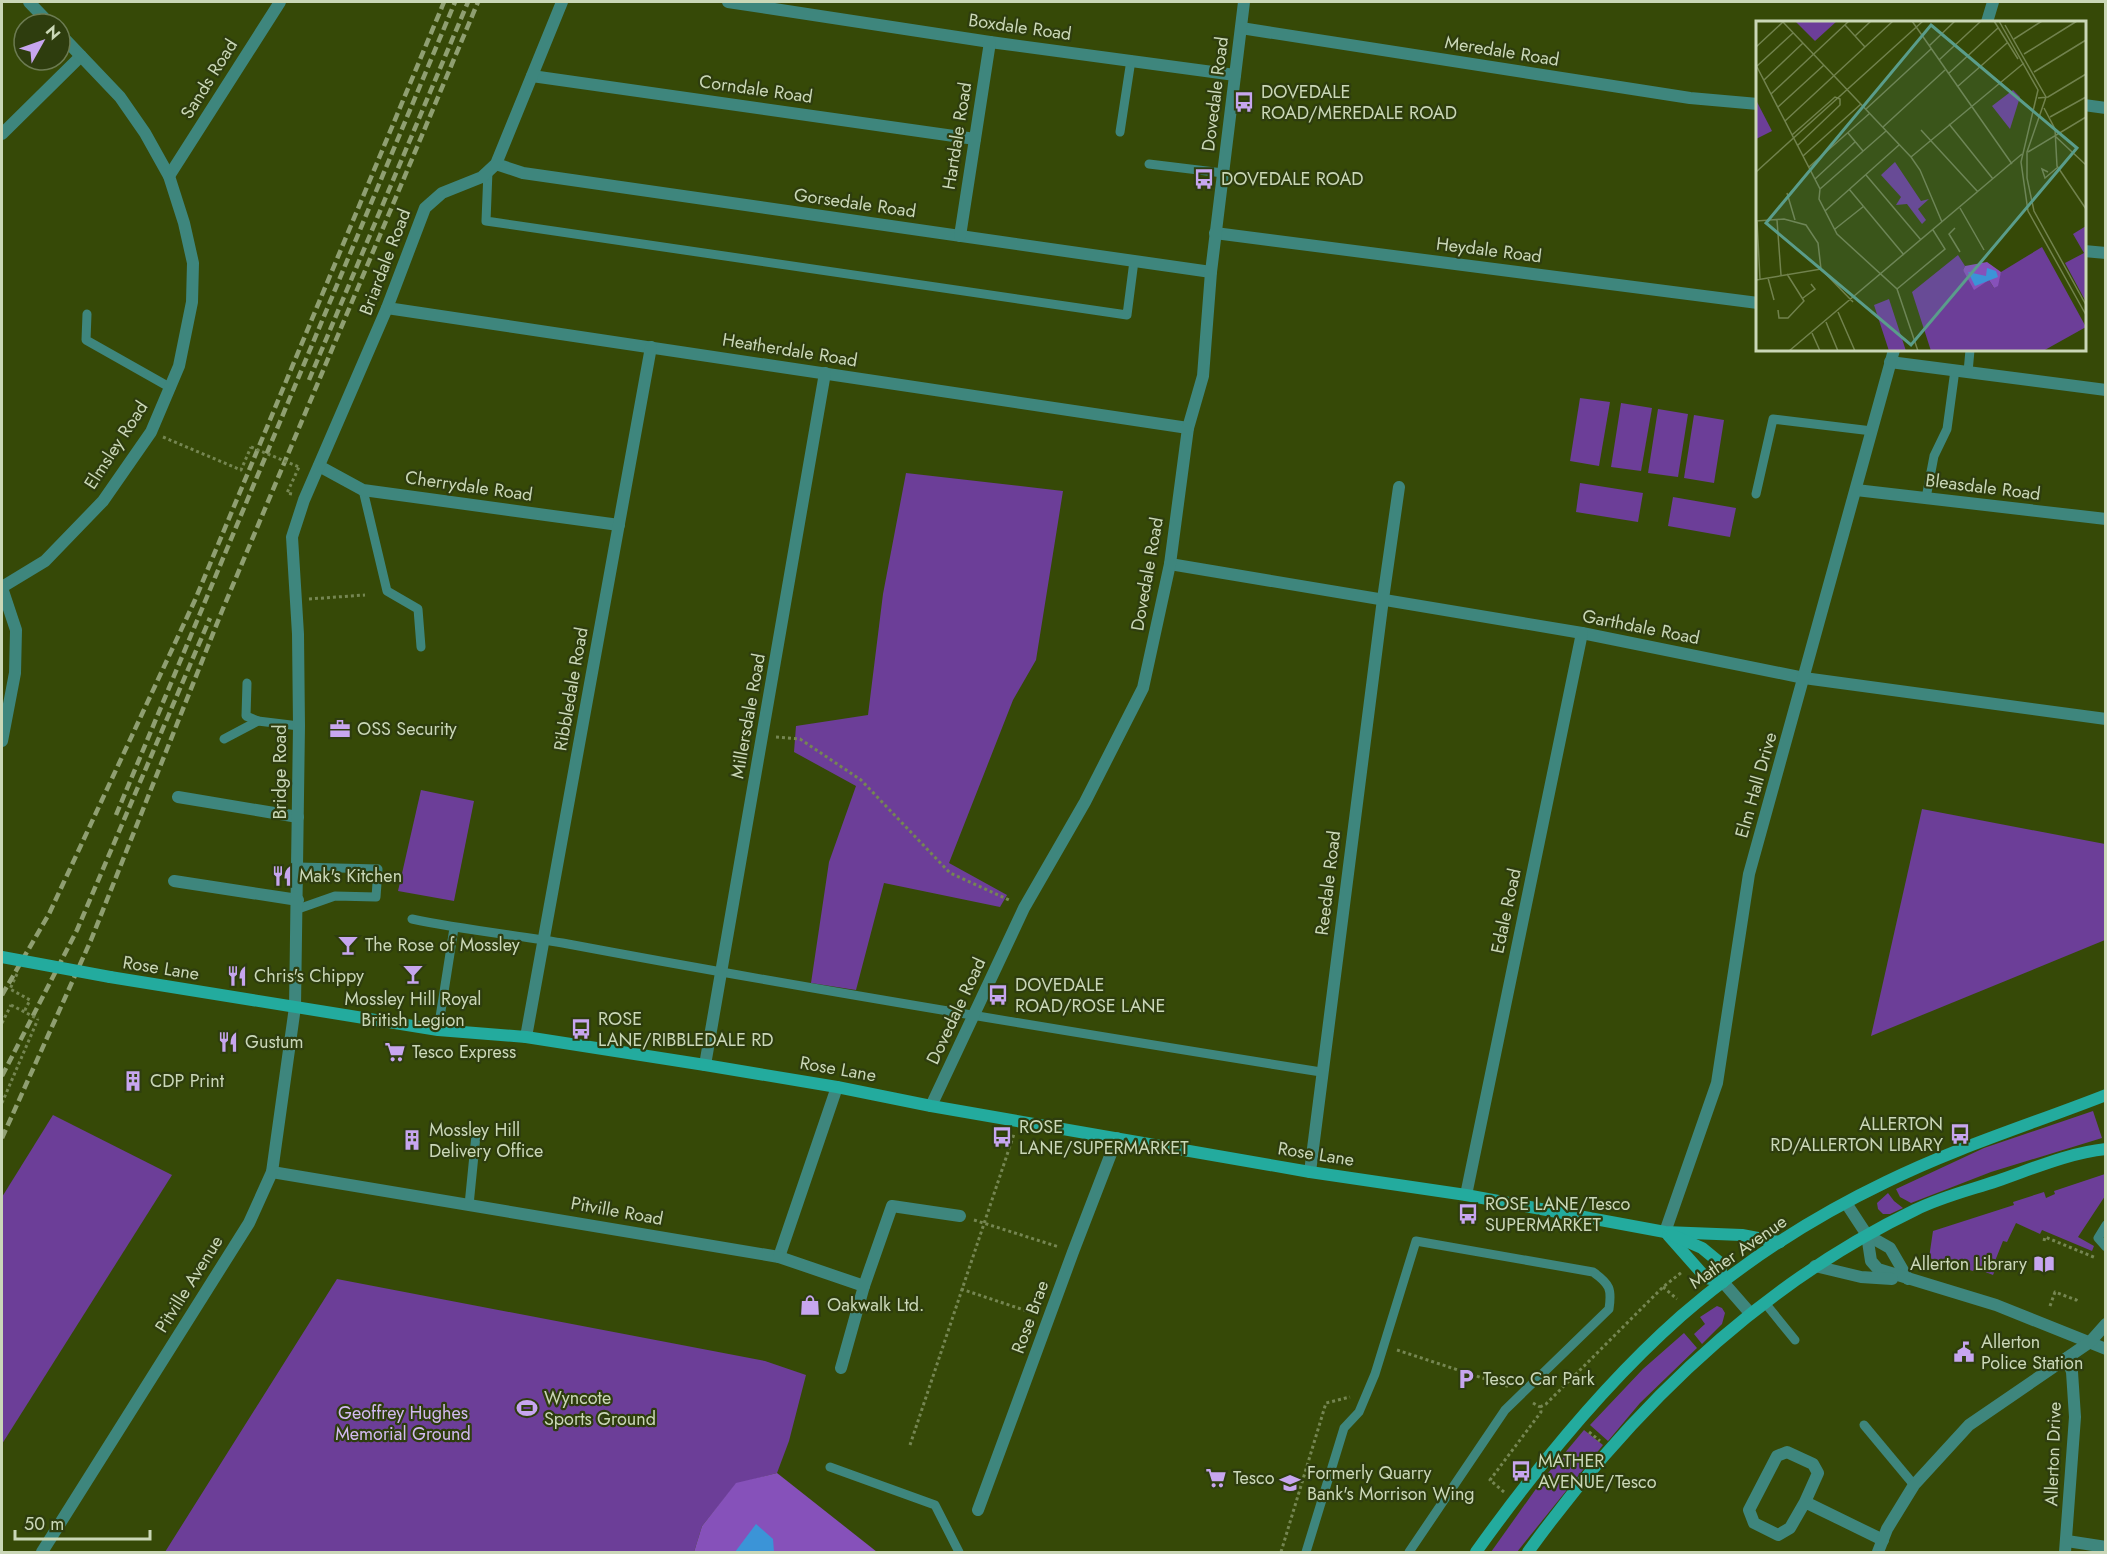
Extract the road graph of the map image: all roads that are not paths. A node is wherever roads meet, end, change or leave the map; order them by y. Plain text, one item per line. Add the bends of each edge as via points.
1 (280, 2) edge
2 (562, 2) edge
3 (728, 2) edge
4 (1244, 2) edge
5 (1993, 2) edge
6 (1987, 21) edge
7 (1241, 28) junction
8 (990, 42) junction
9 (72, 47) edge
10 (81, 56) junction
11 (1131, 60) junction
12 (1235, 75) junction
13 (532, 76) junction
14 (1756, 104) edge
15 (2086, 105) edge
16 (2106, 108) edge
17 (1120, 132) dead end
18 (2, 134) edge
19 (975, 139) junction
20 (1149, 164) dead end
21 (492, 167) junction
22 (1223, 173) junction
23 (169, 176) junction
24 (1215, 233) junction
25 (960, 236) junction
26 (2086, 250) edge
27 (2106, 253) edge
28 (1134, 261) junction
29 (1211, 272) junction
30 (1756, 303) edge
31 (387, 308) junction
32 (87, 314) dead end
33 (651, 347) junction
34 (1970, 351) edge
35 (1892, 356) edge
36 (1955, 370) junction
37 (1968, 372) junction
38 (825, 373) junction
39 (171, 388) junction
40 (2106, 390) edge
41 (1188, 428) junction
42 (1872, 431) junction
43 (319, 466) junction
44 (1399, 487) dead end
45 (363, 490) junction
46 (1856, 490) junction
47 (1756, 494) dead end
48 (1926, 498) junction
49 (2106, 519) edge
50 (619, 525) junction
51 (292, 537) joint
52 (1170, 564) junction
53 (2, 588) edge
54 (1383, 598) junction
55 (1582, 633) junction
56 (421, 647) dead end
57 (1804, 678) junction
58 (247, 682) dead end
59 (2106, 719) edge
60 (258, 721) junction
61 (299, 726) junction
62 (224, 739) dead end
63 (2, 741) edge
64 (178, 797) dead end
65 (298, 817) junction
66 (298, 867) junction
67 (174, 880) dead end
68 (298, 905) junction
69 (412, 919) dead end
70 (454, 928) junction
71 (544, 940) junction
72 (2, 957) edge
73 (721, 973) junction
74 (295, 1008) junction
75 (974, 1016) junction
76 (438, 1030) junction
77 (526, 1037) junction
78 (705, 1065) junction
79 (1321, 1072) junction
80 (837, 1087) junction
81 (2106, 1095) edge
82 (931, 1106) junction
83 (476, 1135) dead end
84 (1117, 1138) junction
85 (2106, 1149) edge
86 (272, 1172) junction
87 (1310, 1172) junction
88 (1466, 1195) junction
89 (1846, 1203) junction
90 (469, 1205) junction
91 (960, 1216) road end
92 (2106, 1225) edge
93 (1665, 1232) junction
94 (1867, 1235) junction
95 (1780, 1242) junction
96 (2106, 1247) edge
97 (779, 1257) junction
98 (1815, 1266) junction
99 (1908, 1279) junction
100 (1723, 1282) junction
101 (864, 1286) junction
102 (1765, 1303) junction
103 (1750, 1313) junction
104 (2106, 1324) edge
105 (1795, 1340) dead end
106 (2090, 1342) junction
107 (2106, 1349) edge
108 (2067, 1358) junction
109 (840, 1368) dead end
110 (1864, 1425) dead end
111 (830, 1467) dead end
112 (1914, 1485) junction
113 (1804, 1502) junction
114 (978, 1510) dead end
115 (1883, 1540) junction
116 (2066, 1547) edge
117 (2106, 1547) edge
118 (42, 1552) edge
119 (958, 1552) edge
120 (1306, 1552) edge
121 (1409, 1552) edge
122 (1476, 1552) edge
123 (1528, 1552) edge
124 (1878, 1552) edge

1 - 23 street, Sands Road
2 - 13 street
3 - 8 street, Boxdale Road
4 - 7 street, Dovedale Road
5 - 6 street
7 - 12 street, Dovedale Road
7 - 14 street, Meredale Road via 1690,98
8 - 11 street, Boxdale Road
8 - 19 street, Hartdale Road
9 - 10 street, Elmsley Road
10 - 18 street
10 - 23 street, Elmsley Road via 120,97
11 - 12 street, Boxdale Road
11 - 17 lane
12 - 22 street, Dovedale Road
13 - 19 street, Corndale Road
13 - 21 street
15 - 16 street
19 - 25 street, Hartdale Road
20 - 22 lane
21 - 25 street, Gorsedale Road
21 - 28 lane via 486,220 1127,315
21 - 31 street, Briardale Road via 482,177 442,193 425,208
22 - 24 street, Dovedale Road
23 - 39 street, Elmsley Road via 193,263 192,302
24 - 29 street, Dovedale Road
24 - 30 street, Heydale Road
25 - 28 street, Gorsedale Road
26 - 27 street
28 - 29 street, Gorsedale Road
29 - 41 street, Dovedale Road via 1203,376
31 - 33 street, Heatherdale Road
31 - 43 street, Briardale Road
32 - 39 lane via 86,340
33 - 38 street, Heatherdale Road
33 - 50 street, Ribbledale Road
34 - 37 lane
35 - 36 street
35 - 42 street, Elm Hall Drive
36 - 37 street
36 - 48 lane via 1947,429 1934,456
37 - 40 street
38 - 41 street, Heatherdale Road
38 - 73 street, Millersdale Road
39 - 53 street, Elmsley Road via 151,432 103,501 45,561
41 - 52 street, Dovedale Road
42 - 46 street, Elm Hall Drive
42 - 47 lane via 1773,419
43 - 45 street, Cherrydale Road
43 - 51 street, Briardale Road
44 - 54 street, Reedale Road
45 - 50 street, Cherrydale Road
45 - 56 lane via 387,591 418,609
46 - 48 street, Bleasdale Road
46 - 57 street, Elm Hall Drive
48 - 49 street, Bleasdale Road
50 - 71 street, Ribbledale Road
51 - 61 street, Bridge Road
52 - 54 street, Garthdale Road
52 - 75 street, Dovedale Road via 1143,688 1085,802 1024,908
53 - 63 street via 16,630 15,673
54 - 55 street, Garthdale Road
54 - 79 street, Reedale Road
55 - 57 street, Garthdale Road
55 - 88 street, Edale Road
57 - 59 street, Garthdale Road
57 - 93 street, Elm Hall Drive via 1749,874 1717,1083
58 - 60 lane via 246,716
60 - 61 lane
60 - 62 lane
61 - 65 street, Bridge Road
64 - 65 street
65 - 66 street, Bridge Road
66 - 68 street, Bridge Road
66 - 68 lane via 378,869 376,897 335,896
67 - 68 street
68 - 74 street, Bridge Road
69 - 70 lane
70 - 71 lane
70 - 76 lane
71 - 73 lane
71 - 77 street, Ribbledale Road
72 - 74 street, Rose Lane, bridge
73 - 75 lane
73 - 78 street, Millersdale Road
74 - 76 street, Rose Lane
74 - 86 street, Pitville Avenue
75 - 79 lane
75 - 82 street, Dovedale Road
76 - 77 street, Rose Lane
77 - 78 street, Rose Lane
78 - 80 street, Rose Lane
79 - 87 street, Reedale Road
80 - 82 street, Rose Lane
80 - 97 street
81 - 89 street, Mather Avenue via 1959,1148
82 - 84 street, Rose Lane
83 - 90 lane
84 - 87 street, Rose Lane
84 - 114 street, Rose Brae
85 - 94 street via 2056,1161 1917,1209
86 - 90 street, Pitville Road
86 - 118 street, Pitville Avenue via 249,1223
87 - 88 street, Rose Lane
88 - 93 street, Rose Lane
89 - 94 street
89 - 95 street, Mather Avenue
90 - 97 street, Pitville Road
91 - 101 street via 892,1206
92 - 96 lane via 2098,1238
93 - 95 street via 1742,1235
93 - 100 street via 1706,1278
93 - 100 street via 1702,1248 1719,1262
94 - 98 street
94 - 99 street via 1890,1248
94 - 99 street via 1871,1261 1878,1269
95 - 100 street, Mather Avenue
97 - 101 street, Pitville Road
98 - 99 street via 1861,1277
98 - 102 street
99 - 106 street via 1996,1305
100 - 103 street
100 - 122 street, Mather Avenue via 1689,1309 1612,1384 1514,1499
101 - 109 street
102 - 103 street
102 - 105 lane
103 - 123 street via 1655,1398
104 - 106 street
106 - 107 street
106 - 108 street
108 - 112 street via 1970,1425
108 - 116 street, Allerton Drive via 2072,1372 2075,1417
110 - 112 lane
111 - 119 lane via 935,1505
112 - 115 street
113 - 113 street via 1790,1528 1778,1535 1754,1523 1749,1510 1777,1456 1787,1452 1813,1464 1818,1473
113 - 115 street
115 - 124 street
116 - 117 street
120 - 121 lane via 1344,1428 1359,1412 1375,1374 1416,1241 1593,1272 1612,1294 1609,1309 1505,1410

